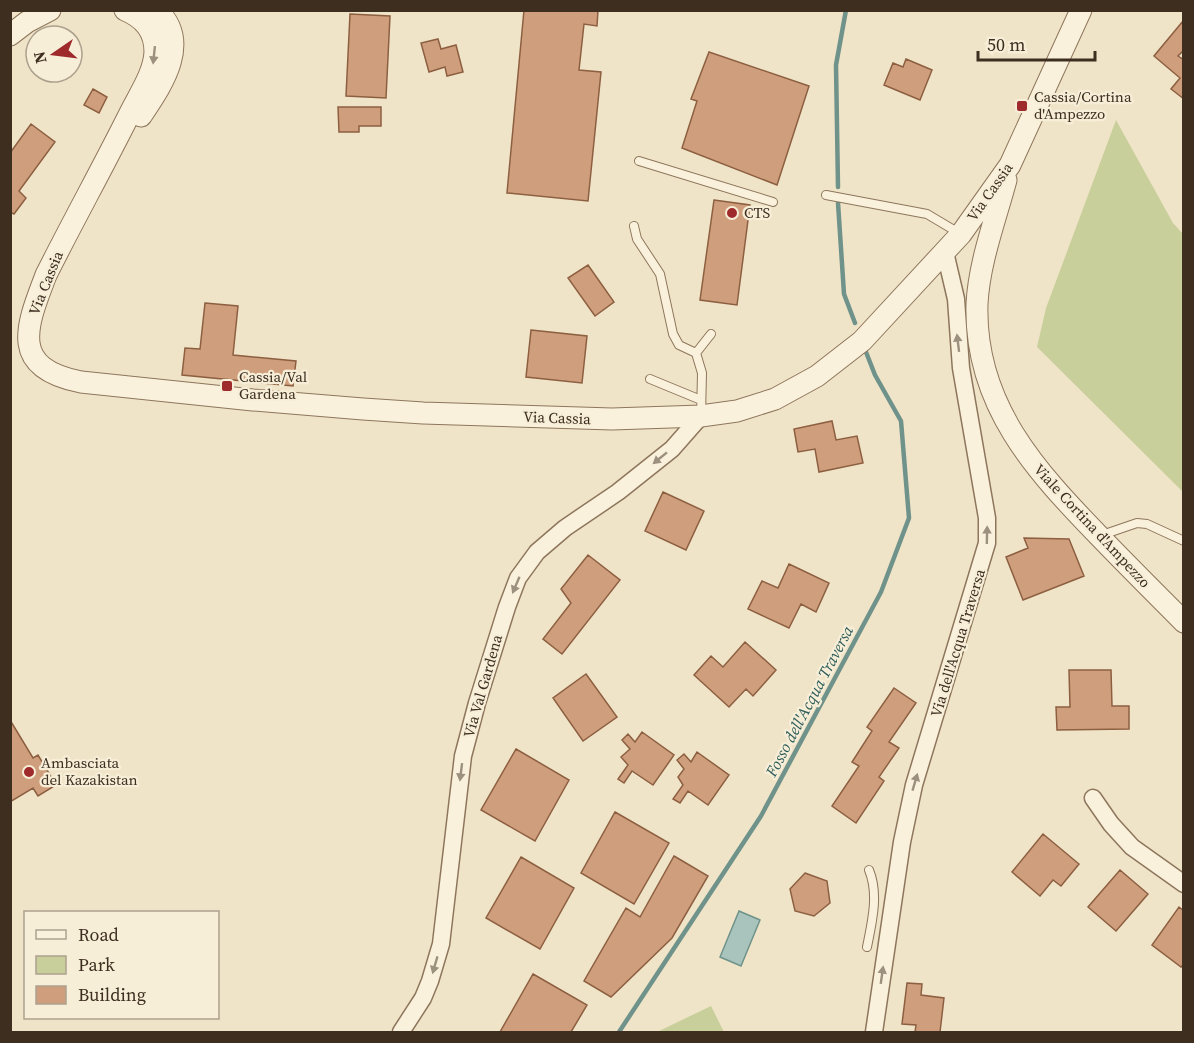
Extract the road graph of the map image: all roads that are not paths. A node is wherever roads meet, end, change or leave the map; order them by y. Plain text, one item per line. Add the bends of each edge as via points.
1 (20, 10) edge
2 (50, 10) edge
3 (125, 10) edge
4 (157, 10) edge
5 (1081, 10) edge
6 (10, 18) edge
7 (10, 35) edge
8 (639, 161) dead end
9 (1010, 165) junction
10 (96, 181) junction
11 (826, 195) dead end
12 (772, 202) dead end
13 (634, 226) dead end
14 (961, 234) junction
15 (987, 250) junction
16 (945, 252) junction
17 (711, 334) dead end
18 (696, 353) junction
19 (650, 379) dead end
20 (701, 408) junction
21 (1099, 536) junction
22 (1184, 541) edge
23 (1184, 622) edge
24 (1093, 798) dead end
25 (869, 870) dead end
26 (1184, 884) edge
27 (874, 903) junction
28 (892, 905) junction
29 (867, 947) dead end
30 (401, 1032) edge
31 (874, 1032) edge

1 - 6 street
2 - 7 street
3 -> 10 street, Via Cassia via 147,25 153,38 154,59
4 - 10 street, Via Cassia via 171,30 168,70 159,90
5 - 9 street, Via Cassia
8 - 12 lane
9 - 14 street, Via Cassia
9 - 15 street, Viale Cortina d'Ampezzo
10 - 20 street, Via Cassia via 46,275 28,328 33,357 59,377 113,387 423,413 612,419
11 - 14 lane via 927,214
13 - 18 lane via 637,239 660,274 673,334 679,345
14 - 15 street
14 - 16 street, Via Cassia
15 - 21 street, Viale Cortina d'Ampezzo via 979,285 978,322 991,392 1030,459
16 - 20 street, Via Cassia via 862,341 817,376 789,393 752,407 737,411
28 -> 16 street, Via dell'Acqua Traversa via 914,785 987,543 987,518 960,357 956,299
17 - 18 lane
18 - 20 lane via 702,373
19 - 20 lane
20 -> 30 street, Via Val Gardena via 672,449 565,528 537,552 518,579 463,756 441,944 423,998
21 - 22 lane via 1137,523
21 - 23 street, Viale Cortina d'Ampezzo
24 - 26 street via 1127,842
25 - 27 lane
27 - 28 lane
27 - 29 lane
31 -> 28 street, Via dell'Acqua Traversa

